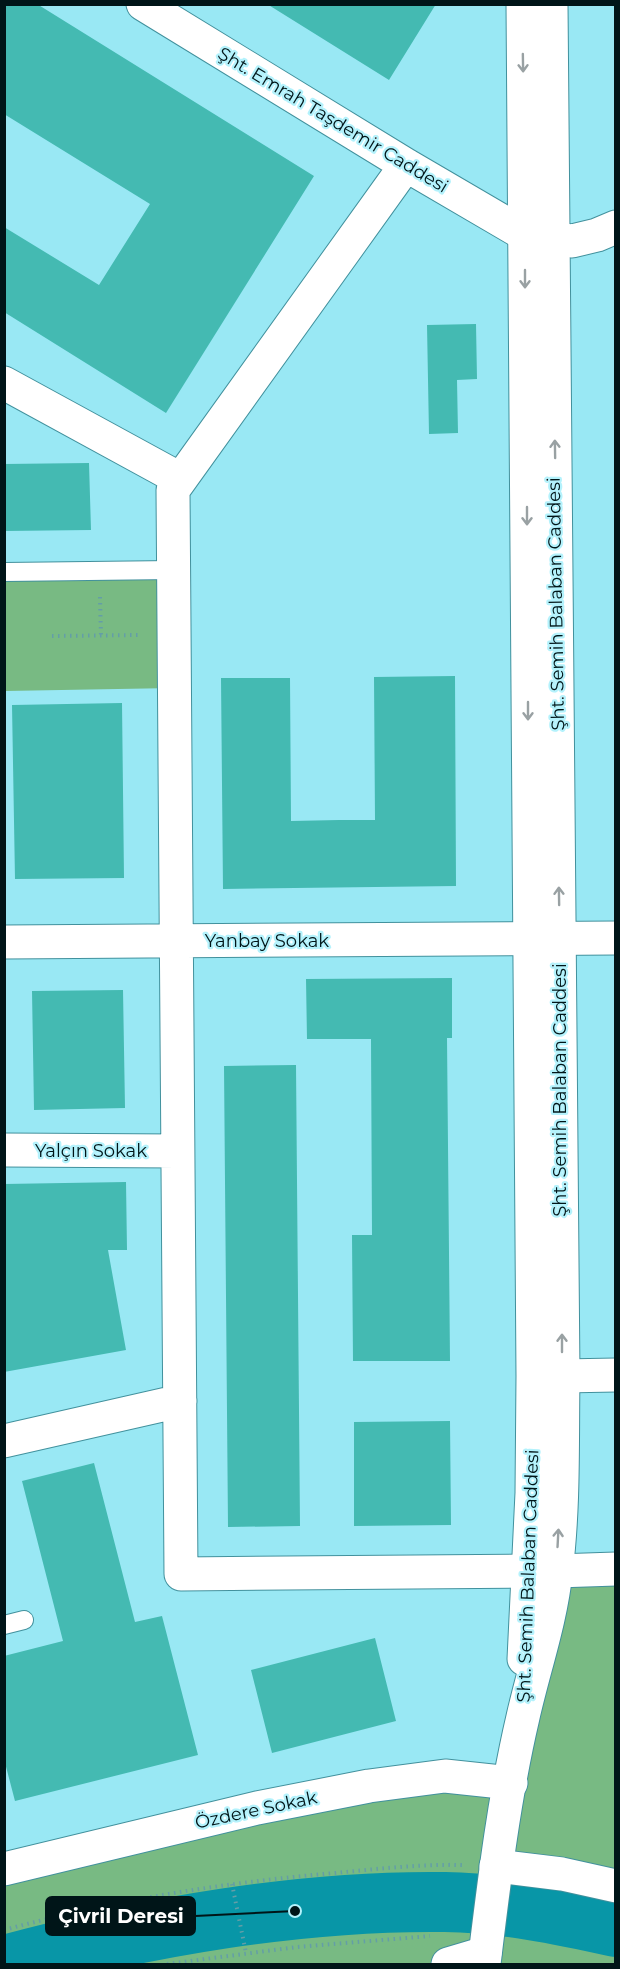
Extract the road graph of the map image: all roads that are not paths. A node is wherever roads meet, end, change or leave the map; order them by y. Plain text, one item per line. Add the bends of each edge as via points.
1 (143, 4) edge
2 (522, 4) edge
3 (551, 4) edge
4 (194, 20) edge
5 (406, 165) junction
6 (615, 226) edge
7 (539, 237) junction
8 (4, 383) edge
9 (180, 479) junction
10 (173, 570) junction
11 (4, 572) edge
12 (615, 938) edge
13 (545, 939) junction
14 (175, 941) junction
15 (4, 942) edge
16 (4, 1150) edge
17 (177, 1151) junction
18 (615, 1375) edge
19 (562, 1376) junction
20 (180, 1401) junction
21 (4, 1441) edge
22 (615, 1569) edge
23 (542, 1571) junction
24 (24, 1620) dead end
25 (4, 1625) edge
26 (511, 1783) junction
27 (4, 1869) edge
28 (496, 1871) junction
29 (615, 1886) edge
30 (441, 1950) edge
31 (486, 1950) edge

1 - 4 street, Şht. Emrah Taşdemir Caddesi
2 -> 7 street, Şht. Semih Balaban Caddesi
3 - 7 street, Şht. Semih Balaban Caddesi
4 - 5 street, Şht. Emrah Taşdemir Caddesi
5 - 7 street, Şht. Emrah Taşdemir Caddesi
5 - 9 street
6 - 7 street via 583,239
7 - 13 street, Şht. Semih Balaban Caddesi
8 - 9 street
9 - 10 street via 173,490
10 - 11 lane
10 - 14 street
12 - 13 street, Yanbay Sokak
13 - 14 street, Yanbay Sokak
19 -> 13 street, Şht. Semih Balaban Caddesi
13 - 23 street, Şht. Semih Balaban Caddesi via 532,1493
14 - 15 street, Yanbay Sokak
14 - 17 street
16 - 17 street, Yalçın Sokak
17 - 20 street
18 - 19 street
23 -> 19 street, Şht. Semih Balaban Caddesi via 561,1493
20 - 21 street
20 - 23 street via 181,1574
22 - 23 street
23 - 26 street, Şht. Semih Balaban Caddesi via 548,1624 522,1718
24 - 25 lane
26 - 27 street, Özdere Sokak via 445,1776 369,1786 257,1808
26 - 28 street, Şht. Semih Balaban Caddesi
28 - 29 street via 562,1874
28 - 31 street, Şht. Semih Balaban Caddesi
30 - 31 street

